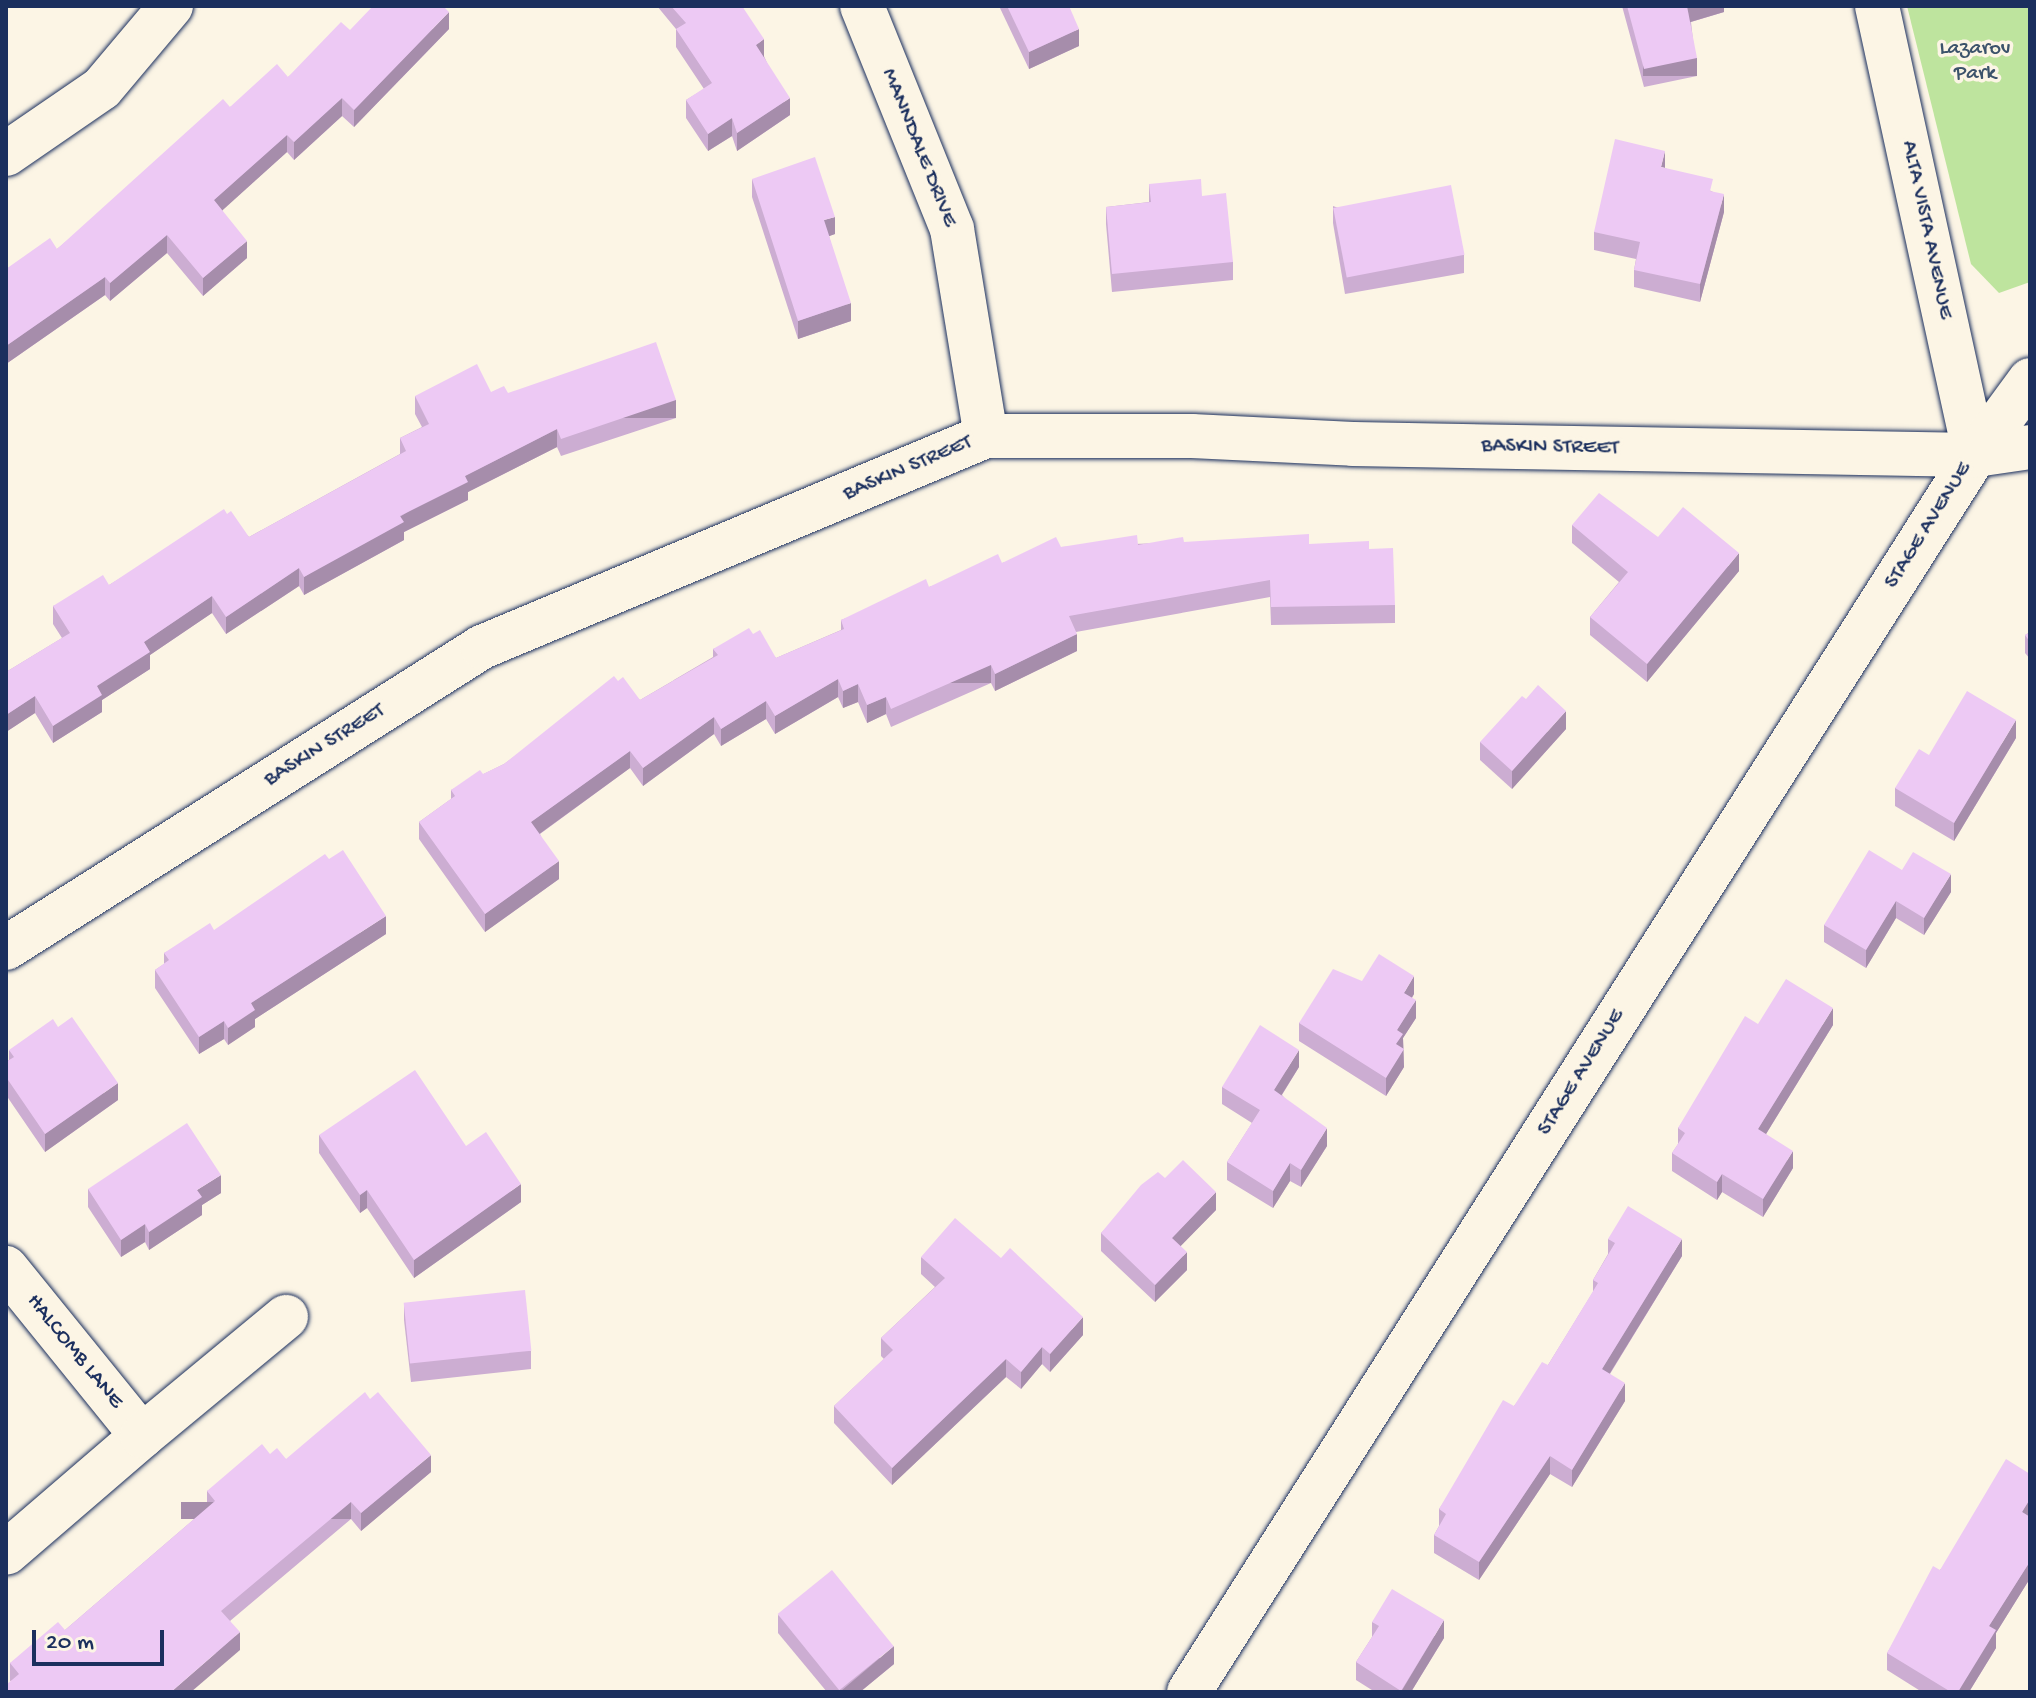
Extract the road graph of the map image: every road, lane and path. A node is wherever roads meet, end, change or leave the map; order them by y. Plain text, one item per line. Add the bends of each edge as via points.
1 (171, 6) edge
2 (862, 6) edge
3 (1877, 6) edge
4 (6, 154) edge
5 (2030, 380) edge
6 (986, 436) junction
7 (2030, 447) edge
8 (1975, 455) junction
9 (6, 948) edge
10 (6, 1268) edge
11 (286, 1317) dead end
12 (142, 1436) junction
13 (6, 1553) edge
14 (1189, 1692) edge

1 - 4 street via 102,88
2 - 6 street, MANNDALE DRIVE via 952,229
3 - 8 street, ALTA VISTA AVENUE
5 - 8 street, STAGE AVENUE
6 - 8 street, BASKIN STREET
6 - 9 street, BASKIN STREET via 482,647
7 - 8 street, BASKIN STREET
8 - 14 street, STAGE AVENUE
10 - 12 street, HALCOMB LANE
11 - 12 street
12 - 13 street

